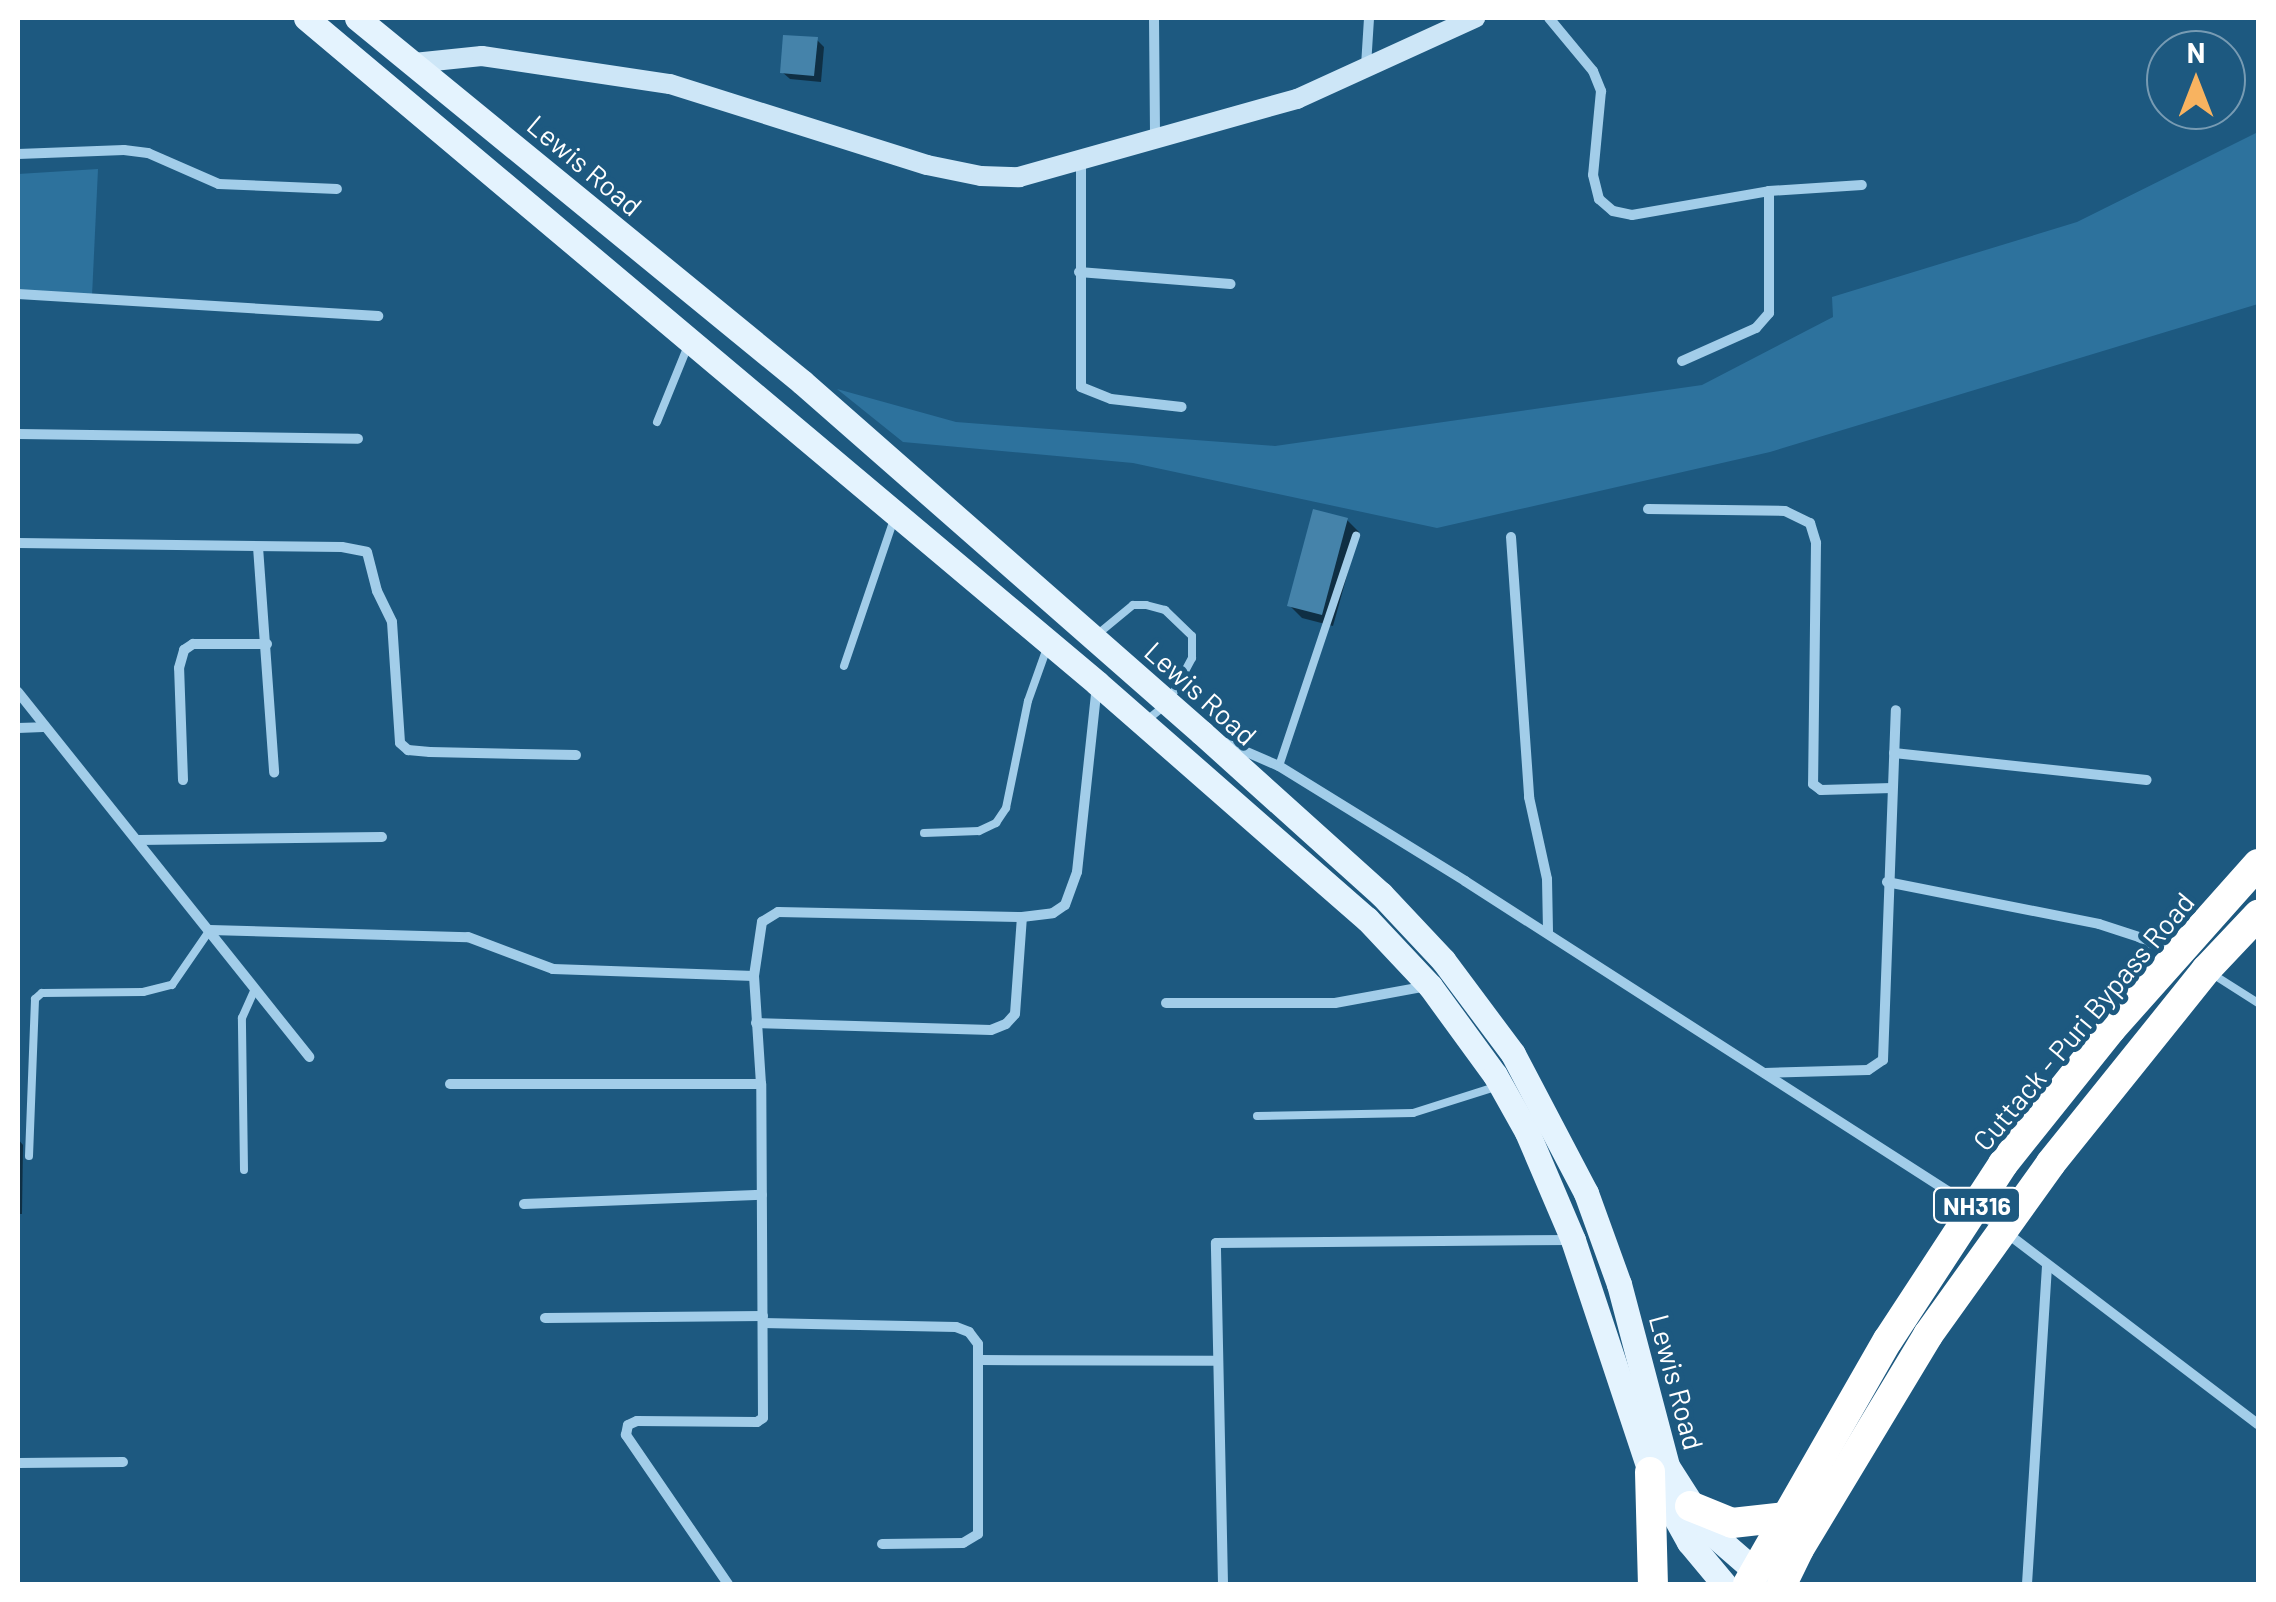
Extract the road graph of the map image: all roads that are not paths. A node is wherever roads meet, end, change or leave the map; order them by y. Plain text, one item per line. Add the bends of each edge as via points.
1 (306, 18) edge
2 (356, 18) edge
3 (1154, 18) edge
4 (1369, 18) edge
5 (1475, 18) edge
6 (1549, 18) edge
7 (414, 63) junction
8 (1366, 70) junction
9 (1155, 137) junction
10 (522, 152) junction
11 (18, 154) edge
12 (1080, 159) junction
13 (502, 181) junction
14 (1862, 185) dead end
15 (337, 189) dead end
16 (1770, 191) junction
17 (1079, 272) junction
18 (1231, 284) dead end
19 (18, 294) edge
20 (378, 316) dead end
21 (691, 339) junction
22 (1682, 361) dead end
23 (1182, 407) dead end
24 (657, 422) dead end
25 (18, 434) edge
26 (358, 439) dead end
27 (1648, 509) dead end
28 (896, 514) junction
29 (1356, 536) dead end
30 (1511, 536) dead end
31 (18, 542) edge
32 (258, 547) junction
33 (1094, 638) junction
34 (1048, 642) junction
35 (267, 644) junction
36 (1071, 661) junction
37 (844, 666) dead end
38 (1097, 683) junction
39 (18, 692) edge
40 (1168, 703) junction
41 (1896, 710) dead end
42 (1144, 724) junction
43 (43, 727) junction
44 (18, 728) edge
45 (1202, 733) junction
46 (1894, 753) junction
47 (576, 755) dead end
48 (1279, 766) junction
49 (274, 772) dead end
50 (184, 780) dead end
51 (2147, 780) dead end
52 (1892, 788) junction
53 (924, 833) dead end
54 (382, 837) dead end
55 (138, 840) junction
56 (2258, 864) edge
57 (1888, 882) junction
58 (2258, 915) edge
59 (1022, 917) junction
60 (210, 930) junction
61 (1548, 932) junction
62 (2174, 956) junction
63 (2206, 970) junction
64 (754, 976) junction
65 (1430, 986) junction
66 (254, 991) junction
67 (1166, 1003) dead end
68 (2258, 1003) edge
69 (756, 1023) junction
70 (308, 1057) dead end
71 (1765, 1073) junction
72 (450, 1084) dead end
73 (760, 1084) junction
74 (1502, 1084) junction
75 (1257, 1116) dead end
76 (29, 1156) dead end
77 (244, 1170) dead end
78 (762, 1195) junction
79 (524, 1204) dead end
80 (1974, 1208) junction
81 (2005, 1230) junction
82 (1572, 1240) junction
83 (2047, 1266) junction
84 (544, 1318) dead end
85 (763, 1319) junction
86 (980, 1360) junction
87 (1216, 1360) junction
88 (2258, 1424) edge
89 (123, 1462) dead end
90 (18, 1463) edge
91 (1650, 1472) junction
92 (1690, 1506) junction
93 (1785, 1518) junction
94 (882, 1544) dead end
95 (1764, 1582) edge
96 (728, 1584) edge
97 (1223, 1584) edge
98 (1653, 1584) edge
99 (1724, 1584) edge
100 (2027, 1584) edge

1 - 13 main road, Lewis Road
2 - 7 main road, Lewis Road
3 - 9 street
4 - 8 street
5 - 8 street
6 - 16 street via 1601,92 1593,174 1599,199 1613,211 1632,215
7 - 10 main road, Lewis Road
7 - 12 street via 482,56 670,84 981,176 1019,177
8 - 9 street via 1297,99
9 - 12 street
10 - 13 main road
10 - 33 main road, Lewis Road via 802,382
11 - 15 street via 124,150 219,184
12 - 17 street
13 - 21 main road, Lewis Road
14 - 16 street
16 - 22 street via 1770,313 1756,328
17 - 18 street
17 - 23 street via 1081,387 1092,395
19 - 20 street
21 - 24 lane
21 - 28 main road, Lewis Road
25 - 26 street
27 - 52 street via 1785,511 1810,523 1816,543 1814,784 1821,790
28 - 34 main road, Lewis Road
28 - 37 lane
29 - 48 lane
30 - 61 street via 1529,797 1547,879
31 - 32 street
32 - 35 street
32 - 47 street via 367,552 392,622 396,732 408,750
33 - 36 lane
33 - 40 main road, Lewis Road
33 - 40 lane via 1133,605 1165,610 1183,624 1192,636 1192,658
34 - 36 main road, Lewis Road
34 - 53 lane via 1006,808 979,831
35 - 49 street
35 - 50 street via 194,644 184,650 178,668
36 - 38 main road, Lewis Road
38 - 42 main road, Lewis Road
38 - 59 street via 1074,890 1054,913
39 - 43 street
40 - 42 lane
40 - 45 main road, Lewis Road
41 - 46 street
42 - 65 main road, Lewis Road via 1355,908
43 - 44 street
43 - 55 street
45 - 48 street
45 - 92 main road, Lewis Road via 1380,894 1443,960 1513,1054 1586,1193 1620,1284 1667,1466
46 - 51 street
46 - 52 street
48 - 61 street
52 - 57 street
54 - 55 street
55 - 60 street
56 - 62 highway, Cuttack - Puri Bypass Road / NH316
57 - 62 street via 2099,924
57 - 71 street via 1883,1060 1868,1070
58 - 63 highway, NH316
59 - 64 street via 778,912 762,922
59 - 69 street via 1014,1014 991,1030
60 - 64 street via 468,936 553,970
60 - 66 street
60 - 76 lane via 172,985 35,998
61 - 71 street
62 - 80 highway, Cuttack - Puri Bypass Road / NH316
63 - 68 lane
63 - 81 highway, NH316
64 - 69 street
65 - 67 street via 1335,1003
65 - 74 main road, Lewis Road
66 - 70 street
66 - 77 lane via 242,1018
69 - 73 street
71 - 80 street
72 - 73 street
73 - 78 street
74 - 75 lane via 1413,1113
74 - 82 main road, Lewis Road
78 - 79 street
78 - 85 street
80 - 81 street
80 - 93 highway, Cuttack - Puri Bypass Road / NH316
81 - 83 street
81 - 95 highway, NH316 via 1928,1335 1799,1548
82 - 87 street via 1221,1241 1214,1253
82 - 91 main road, Lewis Road
83 - 88 street
83 - 100 street
84 - 85 street
85 - 86 street via 956,1327 978,1344
85 - 96 street via 763,1418 637,1421 626,1434
86 - 87 street
86 - 94 street via 978,1534 963,1543
87 - 97 street
89 - 90 street
91 - 98 highway
91 - 99 main road, Lewis Road via 1688,1542
92 - 93 highway via 1732,1523
92 - 95 main road, Lewis Road
93 - 95 highway, Cuttack - Puri Bypass Road / NH316

